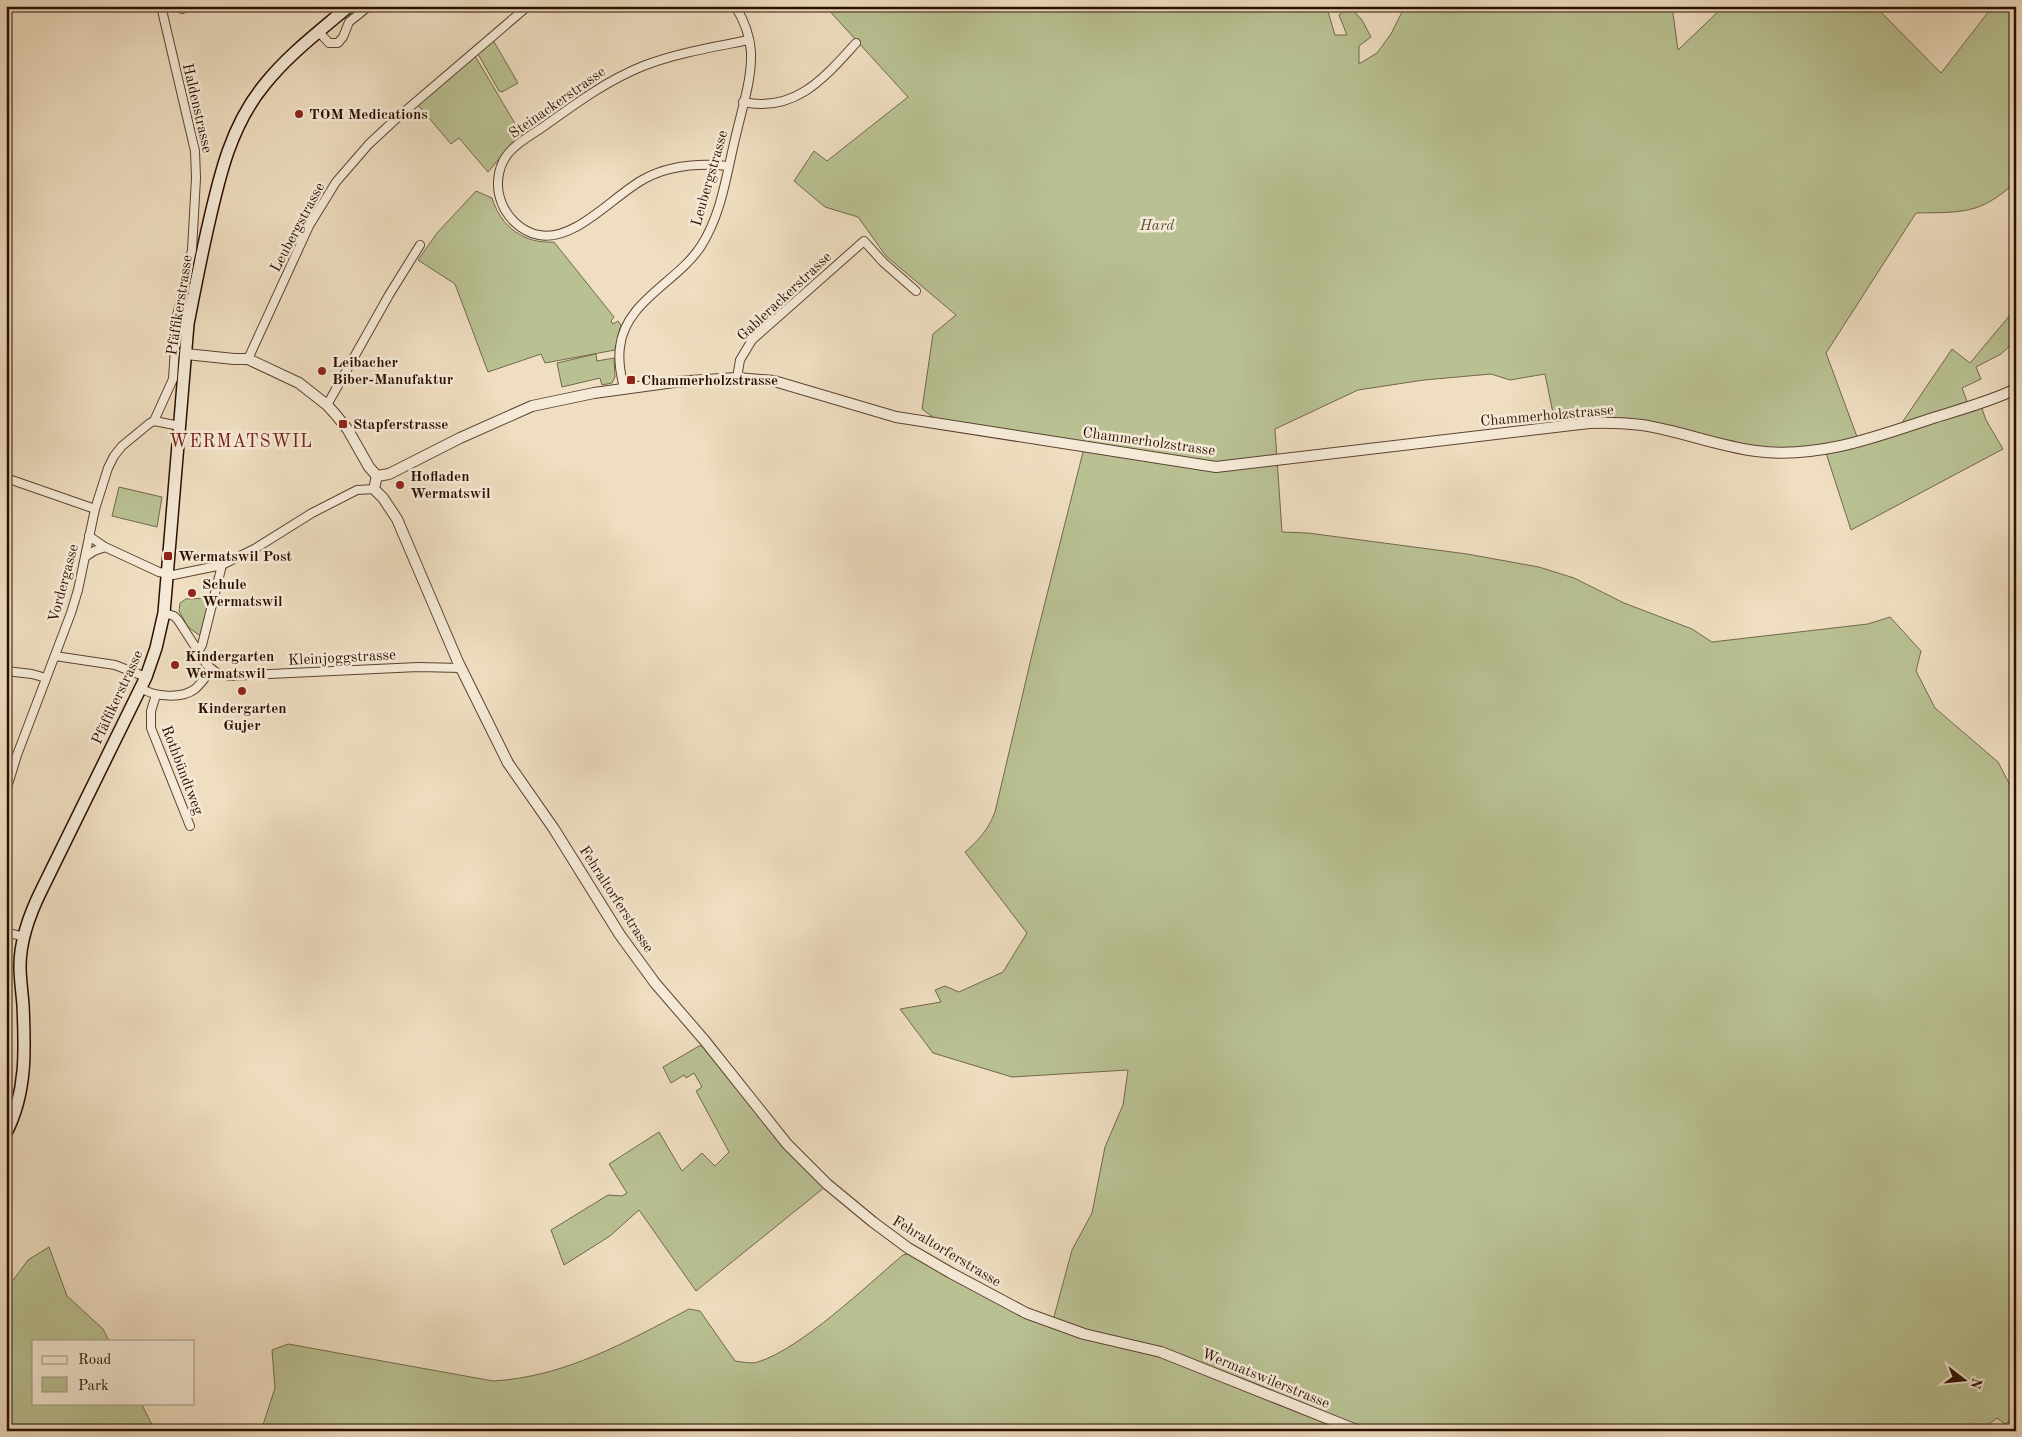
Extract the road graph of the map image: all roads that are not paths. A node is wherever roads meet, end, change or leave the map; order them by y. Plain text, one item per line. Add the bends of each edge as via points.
1 (160, 6) edge
2 (349, 6) edge
3 (369, 6) edge
4 (528, 6) edge
5 (735, 6) edge
6 (319, 32) junction
7 (750, 40) junction
8 (856, 43) dead end
9 (743, 102) junction
10 (728, 166) junction
11 (420, 245) dead end
12 (916, 291) dead end
13 (186, 354) junction
14 (248, 358) junction
15 (737, 378) junction
16 (624, 389) junction
17 (2016, 389) edge
18 (327, 405) junction
19 (154, 421) junction
20 (180, 426) junction
21 (377, 476) junction
22 (6, 478) edge
23 (374, 489) junction
24 (95, 509) junction
25 (89, 536) junction
26 (105, 547) junction
27 (85, 557) junction
28 (222, 565) junction
29 (167, 574) junction
30 (164, 613) junction
31 (188, 636) junction
32 (204, 638) junction
33 (198, 652) junction
34 (55, 656) junction
35 (461, 668) junction
36 (211, 670) junction
37 (6, 671) edge
38 (46, 678) junction
39 (143, 683) junction
40 (156, 695) junction
41 (6, 791) edge
42 (190, 826) dead end
43 (6, 932) edge
44 (24, 937) junction
45 (6, 1133) edge
46 (1161, 1352) joint
47 (1359, 1431) edge

1 - 19 street, Haldenstrasse via 195,151 196,178 192,250 177,316 173,379
2 - 6 main road, Pfäffikerstrasse
3 - 6 street via 349,22 338,43 329,43
4 - 14 street, Leubergstrasse via 397,118 336,182 309,226
5 - 7 street, Leubergstrasse
6 - 13 main road, Pfäffikerstrasse via 264,84 238,125 218,180 188,324
7 - 9 street, Leubergstrasse via 751,64
7 - 10 street, Steinackerstrasse via 669,57 610,81 514,148 500,170 498,188 503,207 514,222 531,233 552,236 575,228 653,175 693,164
8 - 9 street via 819,83 802,93 788,100 770,103
9 - 10 street, Leubergstrasse
10 - 16 street, Leubergstrasse via 716,213 702,245 684,268 634,312 625,327 619,353
11 - 18 street via 388,294
12 - 15 street, Gablerackerstrasse via 864,241 752,340 741,358
13 - 14 street
13 - 20 main road, Pfäffikerstrasse
14 - 18 street via 299,383
15 - 16 street, Chammerholzstrasse
15 - 17 street, Chammerholzstrasse via 787,383 896,417 1216,467 1612,422 1644,426 1758,452 1809,452 1859,442
16 - 21 street, Chammerholzstrasse via 532,406 389,474
18 - 21 street via 348,430
19 - 20 street
19 - 24 street, Vordergasse via 126,441 114,456
20 - 29 main road, Pfäffikerstrasse
21 - 23 street
22 - 24 street
23 - 28 street via 357,490
23 - 35 street, Fehraltorferstrasse via 397,519
24 - 25 street, Vordergasse
25 - 26 street
25 - 27 street, Vordergasse
26 - 27 street
26 - 29 street
27 - 34 street, Vordergasse via 71,613
28 - 29 street
28 - 32 street
29 - 30 main road, Pfäffikerstrasse
30 - 31 street via 174,616
30 - 39 main road, Pfäffikerstrasse
31 - 32 street
31 - 33 street
32 - 33 street
33 - 36 street
34 - 38 street, Vordergasse
34 - 39 street via 115,665
35 - 36 street, Kleinjoggstrasse via 418,667 242,676
35 - 46 street, Fehraltorferstrasse via 508,763 643,968 807,1165 851,1205 908,1248 1008,1305 1084,1334
36 - 40 street via 191,691
37 - 38 street
38 - 41 street, Vordergasse
39 - 40 street
39 - 44 main road, Pfäffikerstrasse via 33,907
40 - 42 street, Rothbündtweg via 151,711 152,728
43 - 44 street
44 - 45 main road, Pfäffikerstrasse via 20,966 23,1074 17,1105
46 - 47 street, Wermatswilerstrasse

